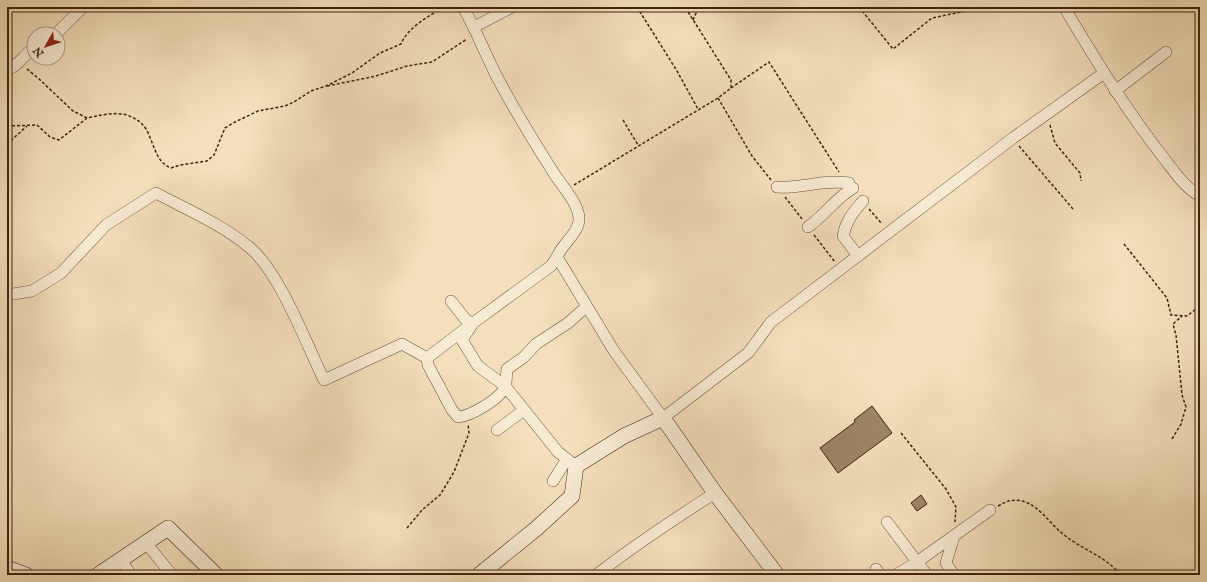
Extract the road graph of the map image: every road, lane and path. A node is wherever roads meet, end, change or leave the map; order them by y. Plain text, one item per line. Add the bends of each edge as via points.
1 (83, 7) edge
2 (444, 7) edge
3 (463, 7) edge
4 (512, 7) edge
5 (637, 7) edge
6 (685, 7) edge
7 (696, 7) edge
8 (859, 7) edge
9 (985, 7) edge
10 (1069, 7) edge
11 (693, 20) junction
12 (64, 26) edge
13 (474, 27) junction
14 (1166, 52) dead end
15 (26, 54) edge
16 (11, 69) edge
17 (1104, 73) junction
18 (326, 86) junction
19 (731, 88) junction
20 (1115, 91) junction
21 (698, 109) junction
22 (1047, 113) junction
23 (87, 118) junction
24 (623, 120) dead end
25 (7, 126) edge
26 (28, 126) junction
27 (1013, 138) junction
28 (7, 144) edge
29 (638, 146) junction
30 (1081, 181) dead end
31 (851, 186) junction
32 (777, 187) dead end
33 (565, 190) junction
34 (1200, 196) edge
35 (863, 201) joint
36 (1073, 209) dead end
37 (808, 227) dead end
38 (889, 233) junction
39 (1124, 244) dead end
40 (858, 256) junction
41 (557, 257) junction
42 (7, 294) edge
43 (451, 301) dead end
44 (1200, 306) edge
45 (586, 307) junction
46 (1182, 316) junction
47 (473, 323) junction
48 (427, 358) junction
49 (505, 386) junction
50 (524, 410) junction
51 (466, 416) junction
52 (663, 418) junction
53 (497, 430) dead end
54 (901, 433) dead end
55 (1172, 439) dead end
56 (572, 463) junction
57 (553, 481) dead end
58 (715, 493) junction
59 (990, 510) joint
60 (887, 522) dead end
61 (407, 528) dead end
62 (954, 536) junction
63 (146, 543) junction
64 (121, 560) junction
65 (918, 562) junction
66 (7, 568) edge
67 (774, 574) edge
68 (26, 575) edge
69 (98, 575) edge
70 (132, 575) edge
71 (172, 575) edge
72 (216, 575) edge
73 (479, 575) edge
74 (596, 575) edge
75 (896, 575) edge
76 (927, 575) edge
77 (954, 575) edge
78 (1121, 575) edge

1 - 12 street
2 - 18 path via 414,27 403,38 401,44 380,53 352,73
3 - 13 street
4 - 13 street
5 - 21 path
6 - 11 path
7 - 11 path
8 - 9 path via 893,49 932,18
10 - 17 street via 1067,12
11 - 19 path via 731,80
13 - 18 path via 471,36 432,62
13 - 33 street via 495,73 541,154
14 - 20 street
15 - 16 street
16 - 23 path via 29,70 73,111
17 - 20 street
17 - 22 street
18 - 23 path via 285,106 258,111 233,123 226,128 214,156 207,161 171,168 164,165 159,158 144,126 132,117 114,112
19 - 21 path
19 - 31 path via 768,62 838,171
20 - 34 street via 1149,140 1189,190
21 - 29 path
22 - 27 street
22 - 30 path via 1055,143 1080,173
23 - 26 path via 59,140 50,138 37,125
24 - 29 path
25 - 26 path
26 - 28 path
27 - 36 path
27 - 38 street
29 - 33 path
31 - 32 street via 827,182
31 - 37 street via 829,210
33 - 41 street via 579,218 575,230
35 - 38 path
35 - 40 street via 851,214 843,236
38 - 40 street
39 - 46 path via 1167,298 1171,316
40 - 52 street via 771,322 748,352
41 - 45 street
41 - 47 street via 551,266
42 - 48 street via 32,291 61,273 106,225 156,193 221,226 251,248 276,280 324,380 402,344
43 - 47 street via 466,320
44 - 46 path via 1187,316
45 - 49 street via 507,369
45 - 52 street via 614,351
46 - 55 path via 1173,324 1181,389 1186,407 1181,424
47 - 48 street
47 - 49 street via 462,340 478,366
48 - 51 street via 428,365 452,410 458,417
49 - 50 street
49 - 51 street via 501,394
50 - 53 street
50 - 56 street via 558,452
51 - 61 path via 469,433 454,472 440,495 422,510
52 - 56 street
52 - 58 street
54 - 62 path via 942,483 956,507
56 - 57 street
56 - 73 street via 572,496
58 - 67 street
58 - 74 street via 658,528 651,536 636,544
59 - 62 street
59 - 78 path via 1010,500 1023,501 1042,513 1063,534 1097,555
60 - 65 street
62 - 65 street
62 - 77 street via 946,563
63 - 64 street
63 - 71 street
63 - 72 street via 168,528
64 - 69 street
64 - 70 street
65 - 75 street
65 - 76 street
66 - 68 street

